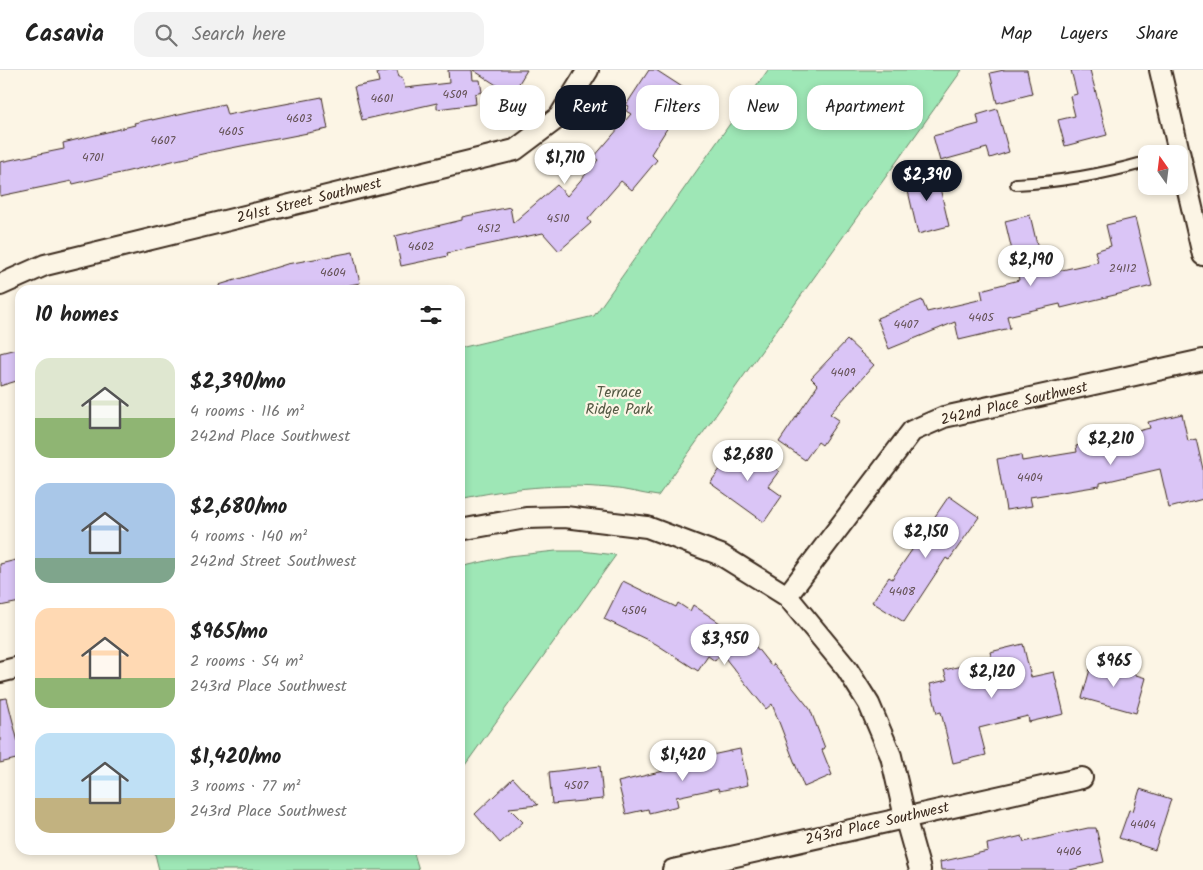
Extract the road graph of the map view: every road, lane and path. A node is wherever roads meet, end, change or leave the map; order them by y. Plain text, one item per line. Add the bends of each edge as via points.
1 (588, 70) edge
2 (1160, 70) edge
3 (1174, 145) edge
4 (1138, 164) edge
5 (1016, 184) dead end
6 (1187, 195) edge
7 (1203, 255) edge
8 (0, 285) edge
9 (1203, 360) edge
10 (465, 529) edge
11 (787, 596) junction
12 (15, 668) edge
13 (0, 672) edge
14 (1082, 778) dead end
15 (905, 817) junction
16 (673, 870) edge
17 (920, 870) edge

1 - 8 street, 241st Street Southwest via 559,117 515,150 45,265
2 - 3 street
4 - 5 lane via 1098,174
6 - 7 street
9 - 11 street, 242nd Place Southwest via 944,417 912,431
10 - 11 street via 526,518 566,517 647,527 721,555
11 - 15 street via 847,669 869,704 891,756
12 - 13 street
14 - 15 street, 243rd Place Southwest
15 - 16 street, 243rd Place Southwest
15 - 17 street

